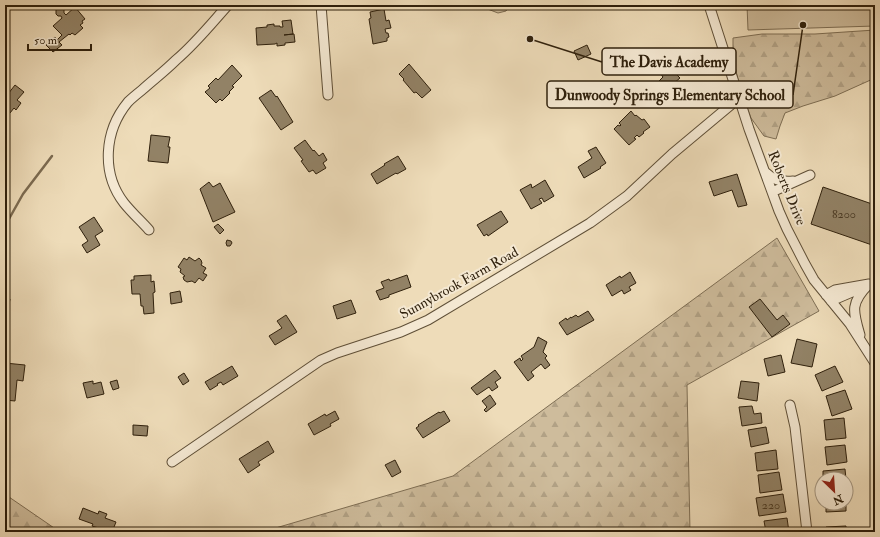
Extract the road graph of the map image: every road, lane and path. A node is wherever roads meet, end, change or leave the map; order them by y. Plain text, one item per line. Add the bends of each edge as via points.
1 (228, 5) edge
2 (321, 5) edge
3 (709, 5) edge
4 (328, 95) dead end
5 (739, 98) junction
6 (765, 172) junction
7 (810, 175) dead end
8 (800, 179) junction
9 (772, 192) junction
10 (149, 230) dead end
11 (829, 298) junction
12 (863, 344) junction
13 (875, 363) edge
14 (790, 405) dead end
15 (172, 462) dead end
16 (807, 532) edge

1 - 10 street via 187,50 129,101 121,110 110,137 109,167 117,192 124,204
2 - 4 street
3 - 5 street, Roberts Drive
5 - 6 street, Roberts Drive
5 - 15 street, Sunnybrook Farm Road via 627,196 590,223 428,320 321,360
6 - 8 street via 782,182
6 - 9 street, Roberts Drive
7 - 8 street
8 - 9 street
9 - 11 street, Roberts Drive via 805,264
11 - 12 street, Roberts Drive
11 - 12 street via 835,290 869,284 859,295 855,306
12 - 13 street, Roberts Drive
14 - 16 street via 796,427

